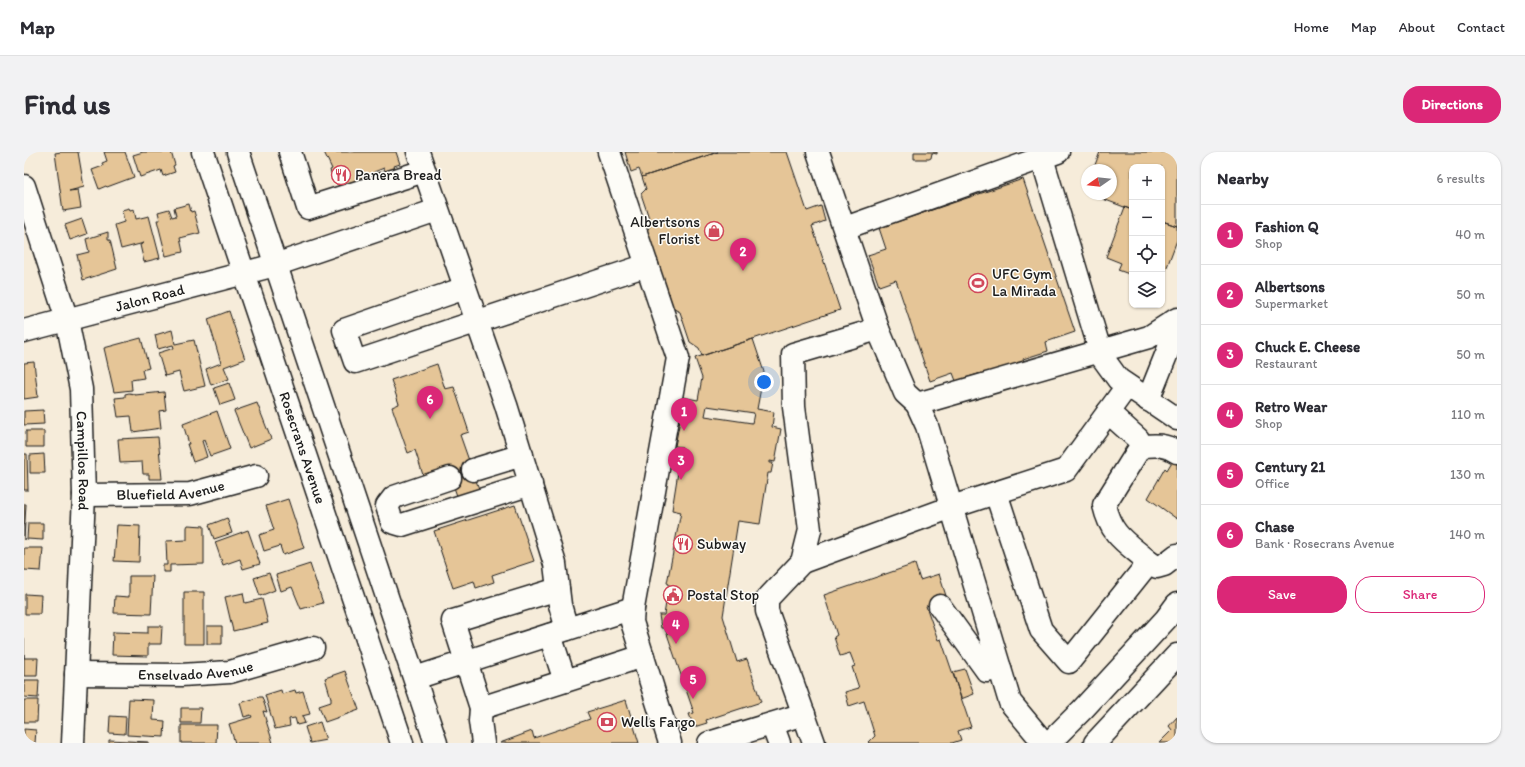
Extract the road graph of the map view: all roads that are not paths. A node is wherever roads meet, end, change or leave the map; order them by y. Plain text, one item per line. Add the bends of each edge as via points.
1 (203, 152) edge
2 (238, 152) edge
3 (290, 152) edge
4 (609, 152) edge
5 (818, 152) edge
6 (1050, 155) edge
7 (421, 162) edge
8 (24, 186) edge
9 (437, 210) junction
10 (845, 228) junction
11 (275, 265) junction
12 (647, 265) junction
13 (243, 274) junction
14 (465, 288) junction
15 (1177, 319) edge
16 (67, 320) junction
17 (478, 322) junction
18 (1177, 328) edge
19 (878, 329) junction
20 (24, 331) edge
21 (1100, 350) junction
22 (1127, 386) junction
23 (1148, 400) junction
24 (917, 404) junction
25 (1108, 412) junction
26 (1177, 419) edge
27 (1141, 446) junction
28 (1177, 452) edge
29 (522, 455) junction
30 (473, 470) dead end
31 (256, 476) dead end
32 (450, 478) dead end
33 (531, 484) junction
34 (996, 493) junction
35 (84, 495) junction
36 (952, 507) junction
37 (1177, 555) edge
38 (802, 562) junction
39 (1149, 562) junction
40 (558, 589) junction
41 (1177, 604) edge
42 (940, 606) dead end
43 (633, 608) junction
44 (559, 632) junction
45 (313, 648) dead end
46 (1177, 655) edge
47 (643, 656) junction
48 (466, 662) junction
49 (1000, 668) junction
50 (76, 674) junction
51 (415, 678) junction
52 (565, 681) junction
53 (384, 688) junction
54 (481, 708) junction
55 (804, 714) junction
56 (775, 733) edge
57 (73, 743) edge
58 (402, 743) edge
59 (436, 743) edge
60 (483, 743) edge
61 (670, 743) edge
62 (709, 743) edge
63 (814, 743) edge
64 (1044, 743) edge
65 (1049, 743) edge
66 (1094, 743) edge

1 - 13 main road, Rosecrans Avenue
2 - 11 main road
3 - 7 main road via 308,208
4 - 12 main road
5 - 10 main road
6 - 10 main road
6 - 21 main road
7 - 9 main road
8 - 16 main road, Campillos Road
9 - 11 main road, Jalon Road
9 - 14 main road
10 - 19 main road
11 - 13 main road, Jalon Road
11 - 51 main road
12 - 17 main road
12 - 43 main road via 678,358
13 - 16 main road, Jalon Road
13 - 53 main road, Rosecrans Avenue
14 - 17 main road
14 - 17 main road via 344,330 355,362
15 - 21 main road via 1149,337
16 - 20 main road, Jalon Road
16 - 35 main road, Campillos Road via 81,389
17 - 29 main road
18 - 23 main road
19 - 24 main road via 905,393
19 - 38 main road via 793,354 794,407 810,530
21 - 22 main road via 1118,379
21 - 24 main road
22 - 23 main road
22 - 25 main road
23 - 26 main road
24 - 36 main road via 927,426
25 - 27 main road via 1138,439
25 - 34 main road via 1066,470
27 - 28 main road via 1158,444
27 - 39 main road via 1104,505 1116,535
29 - 30 main road
29 - 33 main road
31 - 35 main road, Bluefield Avenue via 190,494
32 - 33 main road via 394,497 387,506 392,522 402,525
33 - 40 main road via 555,564
34 - 36 main road
34 - 39 main road via 1041,630 1069,662
35 - 50 main road, Campillos Road
36 - 38 main road
36 - 49 main road
37 - 39 main road via 1157,567
38 - 55 main road via 767,599 767,611
40 - 44 main road
40 - 48 main road via 453,621
41 - 65 main road via 1093,699
42 - 49 main road via 987,671
43 - 44 main road
43 - 47 main road via 632,622
44 - 48 main road
44 - 52 main road
45 - 50 main road, Enselvado Avenue via 230,672 181,676
46 - 66 main road
47 - 52 main road
47 - 61 main road
48 - 51 main road
48 - 54 main road
49 - 64 main road via 1010,702
50 - 57 main road, Campillos Road
51 - 53 main road
51 - 59 main road
52 - 54 main road
53 - 58 main road, Rosecrans Avenue
54 - 60 main road
55 - 56 main road
55 - 63 main road
56 - 62 main road

